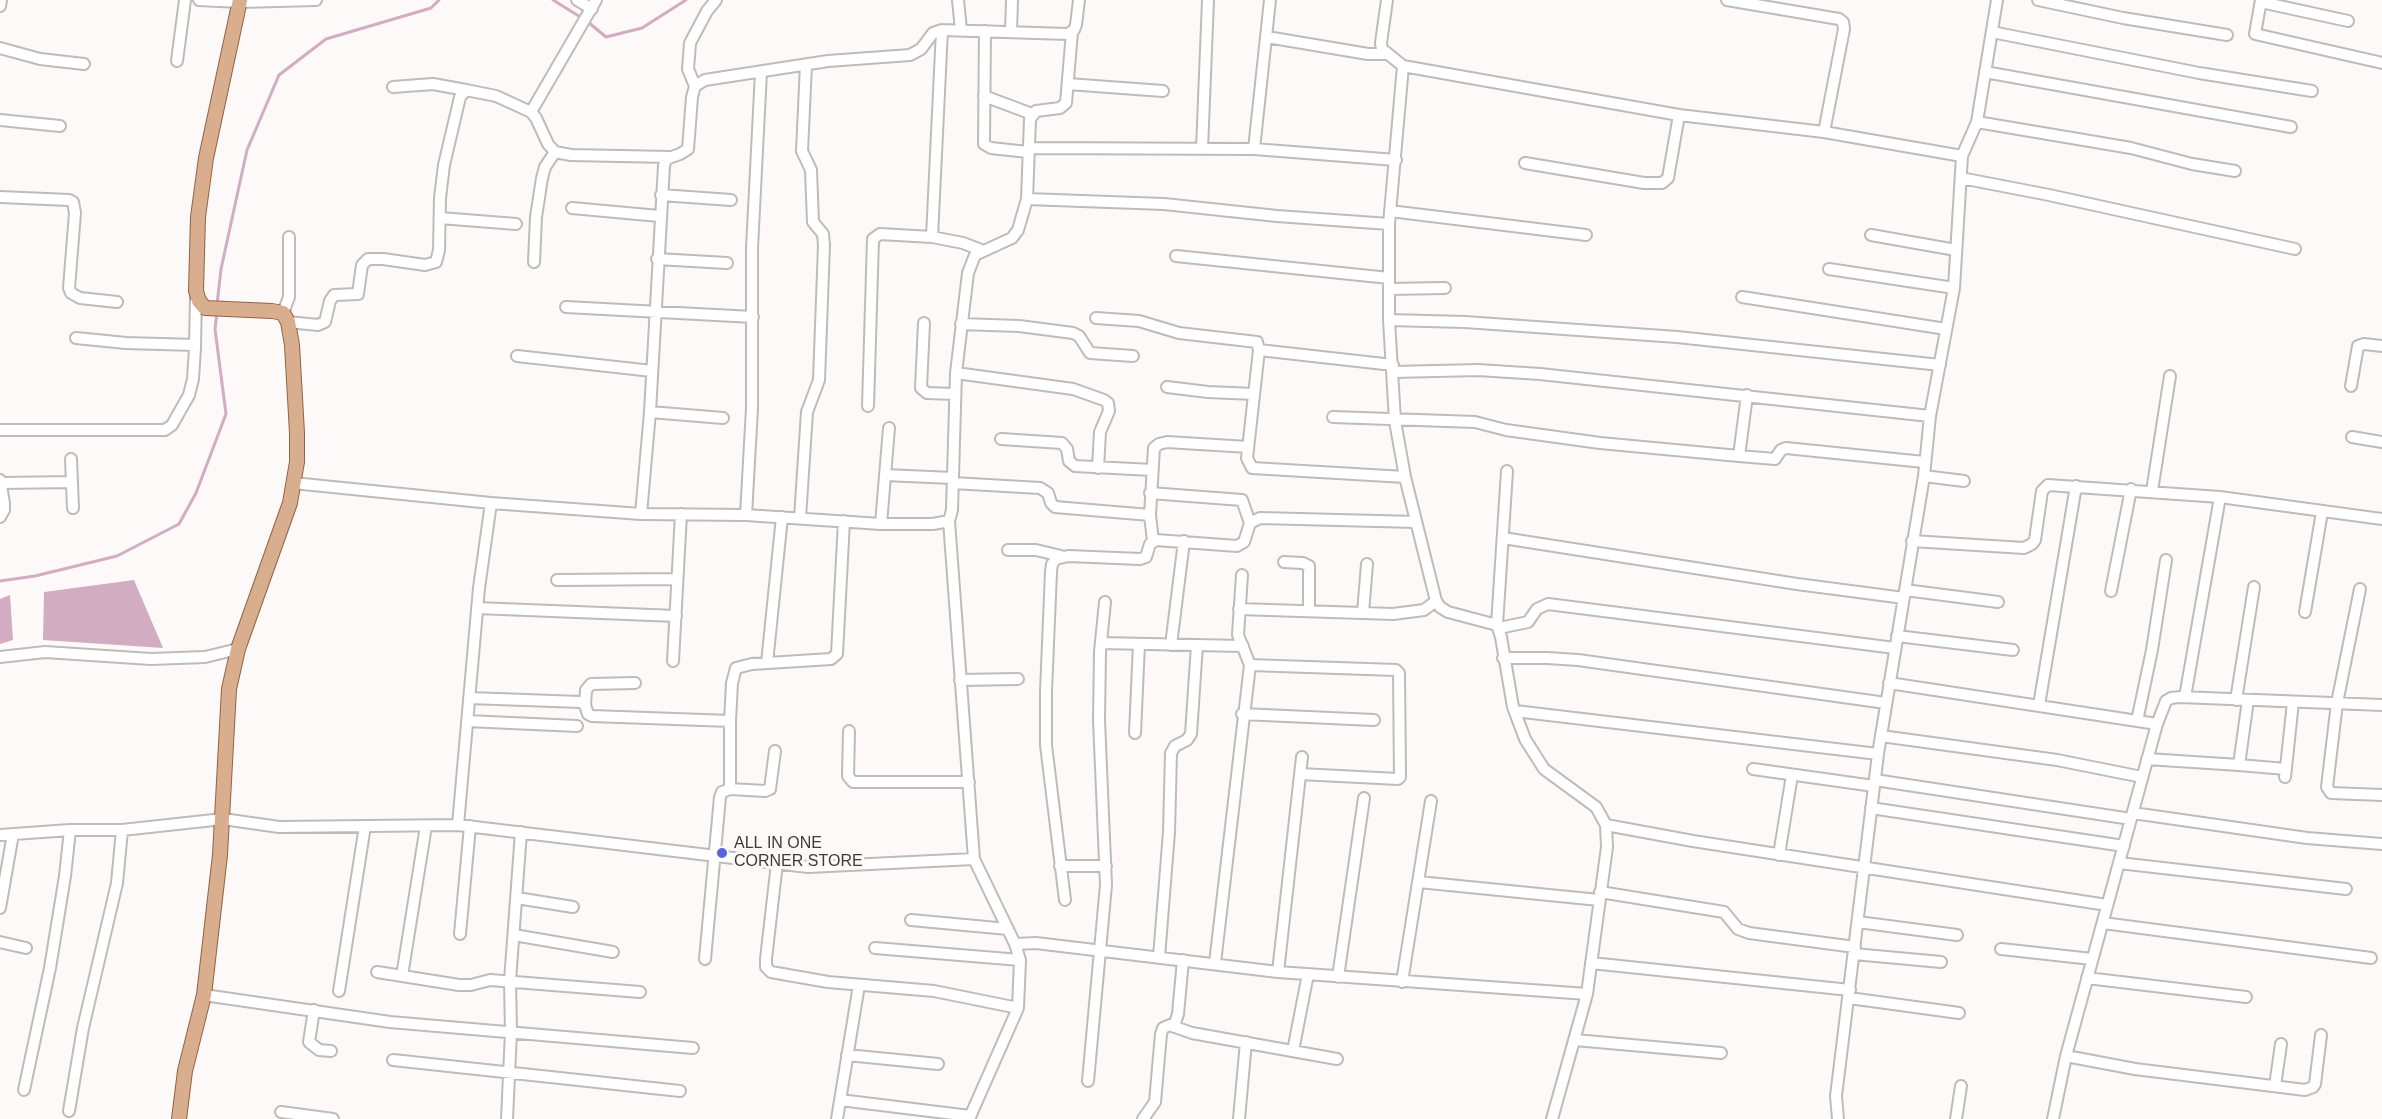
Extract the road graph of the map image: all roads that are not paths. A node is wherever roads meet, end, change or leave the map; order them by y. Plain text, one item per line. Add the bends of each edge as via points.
1 (1, 0) edge
2 (185, 0) edge
3 (199, 0) edge
4 (316, 0) edge
5 (577, 0) edge
6 (716, 0) edge
7 (958, 0) edge
8 (1012, 0) edge
9 (1079, 0) edge
10 (1208, 0) edge
11 (1270, 0) edge
12 (1387, 0) edge
13 (1727, 0) edge
14 (1997, 0) edge
15 (2038, 0) edge
16 (240, 1) edge
17 (2261, 1) edge
18 (0, 6) edge
19 (593, 7) edge
20 (2348, 21) dead end
21 (942, 30) junction
22 (961, 30) junction
23 (985, 31) junction
24 (1011, 32) junction
25 (1072, 32) junction
26 (1992, 32) junction
27 (2227, 35) dead end
28 (1267, 37) junction
29 (0, 48) edge
30 (1388, 54) junction
31 (177, 62) dead end
32 (2382, 63) edge
33 (84, 64) dead end
34 (806, 65) junction
35 (1403, 66) junction
36 (761, 72) junction
37 (1985, 72) junction
38 (1068, 84) junction
39 (695, 86) junction
40 (393, 87) dead end
41 (466, 90) junction
42 (1163, 91) dead end
43 (2312, 91) dead end
44 (984, 96) junction
45 (531, 112) junction
46 (1032, 114) junction
47 (1679, 115) junction
48 (0, 120) edge
49 (1977, 122) junction
50 (60, 126) dead end
51 (2291, 128) dead end
52 (1824, 132) junction
53 (1202, 149) junction
54 (1254, 149) junction
55 (1028, 150) junction
56 (555, 152) junction
57 (1962, 156) junction
58 (669, 157) junction
59 (1396, 160) junction
60 (1525, 163) dead end
61 (2235, 171) dead end
62 (1961, 178) junction
63 (661, 195) junction
64 (0, 197) edge
65 (731, 200) dead end
66 (1027, 200) junction
67 (572, 208) dead end
68 (1390, 211) junction
69 (659, 216) junction
70 (440, 218) junction
71 (516, 224) dead end
72 (1389, 224) junction
73 (1586, 235) dead end
74 (1871, 235) dead end
75 (289, 237) dead end
76 (932, 237) junction
77 (2295, 249) dead end
78 (981, 250) junction
79 (1956, 250) junction
80 (1176, 256) dead end
81 (657, 259) junction
82 (534, 262) dead end
83 (727, 263) dead end
84 (1828, 269) dead end
85 (1389, 284) junction
86 (1445, 288) dead end
87 (1954, 288) junction
88 (195, 291) junction
89 (1742, 297) dead end
90 (117, 302) dead end
91 (566, 307) dead end
92 (655, 313) junction
93 (753, 317) junction
94 (285, 318) junction
95 (1096, 318) dead end
96 (1389, 320) junction
97 (924, 323) dead end
98 (961, 324) junction
99 (1946, 328) junction
100 (76, 338) dead end
101 (195, 345) junction
102 (2382, 346) edge
103 (1259, 350) junction
104 (517, 356) dead end
105 (1133, 356) dead end
106 (1940, 364) junction
107 (1393, 368) junction
108 (652, 371) junction
109 (956, 373) junction
110 (2170, 376) dead end
111 (2351, 386) dead end
112 (1167, 387) dead end
113 (955, 394) junction
114 (1254, 394) junction
115 (1747, 395) junction
116 (868, 406) dead end
117 (650, 412) junction
118 (1930, 416) junction
119 (1333, 417) dead end
120 (723, 418) dead end
121 (1395, 421) junction
122 (889, 428) dead end
123 (0, 430) edge
124 (2352, 437) dead end
125 (1002, 439) dead end
126 (2382, 442) edge
127 (1248, 447) junction
128 (1739, 456) junction
129 (71, 459) dead end
130 (1924, 462) junction
131 (1098, 468) junction
132 (1152, 470) junction
133 (1507, 471) dead end
134 (885, 475) junction
135 (1924, 476) junction
136 (1405, 477) junction
137 (0, 481) edge
138 (953, 481) junction
139 (1964, 481) dead end
140 (72, 482) junction
141 (293, 483) junction
142 (2076, 486) junction
143 (2131, 489) junction
144 (2152, 491) junction
145 (1150, 493) junction
146 (2220, 497) junction
147 (491, 503) junction
148 (73, 508) dead end
149 (2322, 512) junction
150 (641, 514) junction
151 (681, 514) junction
152 (746, 515) junction
153 (1150, 515) junction
154 (0, 517) edge
155 (782, 517) junction
156 (800, 518) junction
157 (2382, 519) edge
158 (844, 521) junction
159 (949, 521) junction
160 (1250, 522) junction
161 (1416, 522) junction
162 (881, 524) junction
163 (1503, 538) junction
164 (1153, 541) junction
165 (1912, 541) junction
166 (1184, 542) junction
167 (1008, 550) dead end
168 (1061, 556) junction
169 (2166, 560) dead end
170 (1284, 562) dead end
171 (1367, 564) dead end
172 (1242, 575) dead end
173 (677, 579) junction
174 (557, 580) dead end
175 (2254, 587) dead end
176 (2360, 589) dead end
177 (2111, 591) dead end
178 (1904, 594) junction
179 (1436, 601) junction
180 (1105, 602) dead end
181 (1998, 602) dead end
182 (477, 608) junction
183 (1239, 609) junction
184 (1309, 611) junction
185 (2305, 612) dead end
186 (1363, 613) junction
187 (676, 616) junction
188 (1498, 627) junction
189 (1897, 636) junction
190 (1101, 643) junction
191 (1139, 644) junction
192 (1171, 645) junction
193 (1197, 645) junction
194 (1244, 646) junction
195 (1895, 648) junction
196 (238, 650) junction
197 (2013, 650) dead end
198 (0, 657) edge
199 (1503, 658) junction
200 (673, 661) dead end
201 (768, 663) junction
202 (1250, 664) junction
203 (1018, 679) dead end
204 (960, 680) junction
205 (635, 683) dead end
206 (1889, 683) junction
207 (2185, 697) junction
208 (469, 698) junction
209 (2242, 700) junction
210 (2293, 702) junction
211 (1886, 703) junction
212 (2337, 703) junction
213 (585, 705) junction
214 (2039, 705) junction
215 (2382, 705) edge
216 (1515, 711) junction
217 (1242, 714) junction
218 (1374, 720) dead end
219 (467, 722) junction
220 (730, 722) junction
221 (2138, 722) junction
222 (2157, 724) junction
223 (577, 726) dead end
224 (849, 731) dead end
225 (1135, 733) dead end
226 (1881, 736) junction
227 (775, 751) dead end
228 (1878, 754) junction
229 (1302, 757) dead end
230 (2147, 759) junction
231 (2239, 765) junction
232 (1753, 769) dead end
233 (1300, 774) junction
234 (1792, 775) junction
235 (2142, 777) junction
236 (969, 782) junction
237 (1874, 783) junction
238 (730, 789) junction
239 (2382, 795) edge
240 (1364, 798) dead end
241 (1431, 801) dead end
242 (1871, 808) junction
243 (2132, 816) junction
244 (223, 819) junction
245 (458, 825) junction
246 (1606, 825) junction
247 (365, 826) junction
248 (426, 826) junction
249 (470, 826) junction
250 (70, 830) junction
251 (122, 830) junction
252 (521, 832) junction
253 (13, 834) junction
254 (0, 835) edge
255 (2382, 844) edge
256 (2124, 846) junction
257 (716, 855) junction
258 (1779, 855) junction
259 (974, 859) junction
260 (777, 863) junction
261 (2119, 863) junction
262 (1060, 866) junction
263 (1106, 866) junction
264 (1864, 867) junction
265 (1419, 882) junction
266 (2346, 889) dead end
267 (1600, 896) junction
268 (517, 898) junction
269 (1065, 900) dead end
270 (2107, 905) junction
271 (573, 907) dead end
272 (0, 908) edge
273 (912, 920) dead end
274 (1858, 922) junction
275 (2103, 923) junction
276 (1008, 929) junction
277 (460, 934) dead end
278 (1957, 935) dead end
279 (514, 936) junction
280 (0, 942) edge
281 (1016, 944) junction
282 (26, 948) dead end
283 (875, 948) dead end
284 (2001, 949) dead end
285 (1100, 950) junction
286 (1854, 950) junction
287 (613, 952) dead end
288 (1159, 957) junction
289 (2372, 958) dead end
290 (705, 959) dead end
291 (2092, 959) junction
292 (1020, 960) junction
293 (1183, 960) junction
294 (1941, 962) dead end
295 (1215, 963) junction
296 (1591, 963) junction
297 (376, 972) dead end
298 (1278, 972) junction
299 (1308, 974) junction
300 (402, 976) junction
301 (1338, 977) junction
302 (2087, 978) junction
303 (510, 981) junction
304 (1402, 982) junction
305 (859, 985) junction
306 (339, 991) dead end
307 (640, 992) dead end
308 (1587, 994) junction
309 (1849, 994) junction
310 (204, 995) junction
311 (2246, 997) dead end
312 (1018, 1008) junction
313 (314, 1010) junction
314 (1959, 1013) dead end
315 (1172, 1026) junction
316 (511, 1032) junction
317 (2321, 1035) dead end
318 (1575, 1041) junction
319 (1246, 1042) junction
320 (2282, 1044) dead end
321 (693, 1048) dead end
322 (331, 1051) dead end
323 (1293, 1051) junction
324 (1721, 1053) dead end
325 (847, 1055) junction
326 (2066, 1056) junction
327 (1337, 1059) dead end
328 (393, 1060) dead end
329 (938, 1064) dead end
330 (510, 1074) junction
331 (1088, 1082) dead end
332 (1961, 1086) dead end
333 (2276, 1086) junction
334 (24, 1090) dead end
335 (680, 1091) dead end
336 (840, 1100) junction
337 (69, 1111) dead end
338 (281, 1112) dead end
339 (970, 1118) edge
340 (179, 1119) edge
341 (333, 1119) edge
342 (507, 1119) edge
343 (837, 1119) edge
344 (1143, 1119) edge
345 (1239, 1119) edge
346 (1552, 1119) edge
347 (1838, 1119) edge
348 (1956, 1119) edge
349 (2053, 1119) edge

1 - 18 street
2 - 31 street
3 - 16 street
4 - 16 street
5 - 19 street
6 - 39 street via 690,43 688,69
7 - 22 street
8 - 24 street
9 - 25 street
10 - 53 street
11 - 28 street
12 - 30 street via 1381,43
13 - 52 street via 1843,22
14 - 26 street
15 - 27 street
16 - 88 main road via 206,158
17 - 20 street
17 - 32 street via 2255,34
19 - 45 street
21 - 22 street
21 - 34 street via 933,33 921,49 910,55
21 - 76 street
22 - 23 street
23 - 24 street
23 - 44 street
24 - 25 street
25 - 38 street
26 - 37 street
26 - 43 street
28 - 30 street
28 - 54 street
29 - 33 street via 40,59
30 - 35 street
34 - 36 street
34 - 156 street via 802,151 811,170 813,222 823,234 824,245 819,380 807,412
35 - 47 street
35 - 59 street
36 - 39 street via 705,80
36 - 93 street via 752,248
37 - 49 street
37 - 51 street
38 - 42 street
38 - 46 street via 1064,106
39 - 58 street via 690,143 685,152
40 - 41 street via 433,84
41 - 45 street via 496,96
41 - 70 street via 460,98 447,154
44 - 46 street
44 - 55 street via 984,144 991,148
45 - 56 street
46 - 55 street
47 - 52 street
47 - 60 street via 1668,178 1662,183
48 - 50 street
49 - 57 street
49 - 61 street via 2131,148
52 - 57 street
53 - 54 street
53 - 55 street
54 - 59 street
55 - 66 street
56 - 58 street
56 - 82 street via 542,178
57 - 62 street
58 - 63 street via 664,162
59 - 68 street
62 - 77 street
62 - 79 street
63 - 65 street
63 - 69 street
64 - 90 street via 73,202 71,293 80,298
66 - 72 street via 1164,204
66 - 78 street via 1012,238
67 - 69 street
68 - 72 street
68 - 73 street
69 - 81 street
70 - 71 street
70 - 94 street via 439,254 433,264 368,259 362,264 358,294 334,295 325,322 318,325
72 - 85 street
74 - 79 street
75 - 94 street
76 - 78 street
76 - 116 street via 880,234 873,239
78 - 98 street via 968,273
79 - 87 street
80 - 85 street
81 - 83 street
81 - 92 street
84 - 87 street
85 - 86 street
85 - 96 street
87 - 99 street
88 - 94 main road via 205,308 272,311
88 - 101 street
89 - 99 street
91 - 92 street
92 - 93 street
92 - 108 street
93 - 152 street
94 - 141 main road via 291,345 297,433
95 - 103 street via 1139,321 1179,333 1253,341
96 - 106 street via 1677,337
96 - 107 street
97 - 113 street via 921,388 927,393
98 - 105 street via 1073,333 1090,353
98 - 109 street
99 - 106 street
100 - 101 street
101 - 123 street via 189,395 176,420 165,430
102 - 111 street via 2358,346
103 - 107 street
103 - 114 street
104 - 108 street
106 - 118 street
107 - 115 street via 1540,374
107 - 121 street
108 - 117 street
109 - 113 street
109 - 131 street via 1073,389 1104,400 1109,411 1100,432
110 - 144 street
112 - 114 street
113 - 138 street
114 - 127 street
115 - 118 street
115 - 128 street
117 - 120 street
117 - 150 street
118 - 130 street
119 - 121 street
121 - 128 street via 1475,422 1600,443
121 - 136 street
122 - 134 street
124 - 126 street
125 - 131 street via 1062,443 1071,464
127 - 132 street via 1159,444 1152,453
127 - 136 street via 1249,465 1256,469
128 - 130 street via 1775,459 1786,448
129 - 140 street
130 - 135 street
131 - 132 street
132 - 145 street
133 - 163 street
134 - 138 street
134 - 162 street
135 - 139 street
135 - 165 street
136 - 161 street
137 - 140 street
137 - 154 street via 4,510
138 - 153 street via 1040,488 1048,493 1055,507
138 - 159 street
140 - 148 street
141 - 147 street
141 - 196 main road via 282,527
142 - 143 street
142 - 165 street via 2043,488 2037,532 2032,544 2024,548
142 - 214 street
143 - 144 street
143 - 177 street
144 - 146 street
145 - 153 street
145 - 160 street via 1242,500
146 - 149 street
146 - 207 street
147 - 150 street
147 - 182 street
149 - 157 street
149 - 185 street
150 - 151 street
151 - 152 street
151 - 173 street
152 - 155 street
153 - 164 street
155 - 156 street
155 - 201 street
156 - 158 street
158 - 162 street
158 - 201 street via 835,657
159 - 162 street
159 - 204 street
160 - 161 street via 1260,518
160 - 166 street via 1241,545
161 - 179 street
163 - 178 street via 1797,584
163 - 188 street
164 - 166 street
164 - 168 street via 1146,557 1140,559
165 - 178 street
166 - 192 street
167 - 168 street via 1036,550
168 - 262 street via 1052,564 1046,724
169 - 221 street
170 - 184 street via 1309,566
171 - 186 street
172 - 183 street
173 - 174 street
173 - 187 street
175 - 209 street
176 - 212 street
178 - 181 street
178 - 189 street
179 - 186 street via 1415,613
179 - 188 street via 1448,612
180 - 190 street
182 - 187 street
182 - 208 street
183 - 184 street
183 - 194 street via 1239,639
184 - 186 street
187 - 200 street
188 - 195 street via 1528,622 1548,604
188 - 199 street
189 - 195 street
189 - 197 street
190 - 191 street
190 - 263 street via 1099,730
191 - 192 street
191 - 225 street
192 - 193 street
193 - 194 street
193 - 288 street via 1191,734 1171,753
194 - 202 street
195 - 206 street
196 - 198 street via 205,657 151,659 45,652
196 - 244 main road via 226,714
199 - 211 street via 1578,660
199 - 216 street
201 - 220 street via 736,668
202 - 217 street
202 - 233 street via 1399,672 1400,777
203 - 204 street
204 - 236 street
205 - 213 street via 591,684 586,690
206 - 211 street
206 - 214 street
207 - 209 street
207 - 222 street via 2166,701
208 - 213 street
208 - 219 street
209 - 210 street
209 - 231 street
210 - 212 street
210 - 231 street via 2285,773
211 - 226 street
212 - 215 street
212 - 239 street via 2327,787 2331,793
213 - 220 street via 592,716
214 - 221 street
216 - 228 street
216 - 246 street via 1525,739 1544,769 1596,807
217 - 218 street
217 - 295 street
219 - 223 street
219 - 245 street
220 - 238 street
221 - 222 street
222 - 230 street
224 - 236 street via 848,776 852,782
226 - 228 street
226 - 235 street via 2057,760
227 - 238 street via 770,789
228 - 237 street
229 - 233 street
230 - 231 street
230 - 235 street
232 - 234 street
233 - 298 street
234 - 237 street
234 - 258 street
235 - 243 street
236 - 259 street
237 - 242 street
237 - 243 street
238 - 257 street via 720,797
240 - 301 street
241 - 265 street
242 - 256 street
242 - 264 street
243 - 255 street
243 - 256 street
244 - 247 street via 279,827
244 - 251 street
244 - 310 main road
245 - 248 street
245 - 249 street
246 - 258 street
246 - 267 street
247 - 248 street
247 - 306 street
248 - 300 street
249 - 252 street
249 - 277 street
250 - 251 street
250 - 253 street
250 - 334 street via 52,957
251 - 337 street via 117,883 83,1028
252 - 257 street
252 - 268 street
253 - 254 street
253 - 272 street
256 - 261 street
257 - 260 street
257 - 290 street
258 - 264 street
259 - 260 street via 808,867
259 - 276 street
260 - 305 street via 768,969 776,974
261 - 266 street
261 - 270 street
262 - 263 street
262 - 269 street
263 - 285 street
264 - 270 street
264 - 274 street
265 - 267 street
265 - 304 street
267 - 286 street via 1724,912 1738,929 1749,933
267 - 296 street
268 - 271 street
268 - 279 street
270 - 275 street
273 - 276 street
274 - 278 street
274 - 286 street
275 - 289 street
275 - 291 street
276 - 281 street
279 - 287 street
279 - 303 street
280 - 282 street
281 - 285 street
281 - 292 street
283 - 292 street
284 - 291 street
285 - 288 street
285 - 331 street
286 - 294 street
286 - 309 street
288 - 293 street
291 - 302 street
292 - 312 street
293 - 295 street
293 - 315 street via 1178,1014
295 - 298 street
296 - 308 street
296 - 309 street
297 - 300 street
298 - 299 street
299 - 301 street
299 - 323 street
300 - 303 street via 459,985
301 - 304 street
302 - 311 street
302 - 326 street
303 - 307 street
303 - 316 street
304 - 308 street
305 - 312 street via 934,991
305 - 325 street
308 - 318 street
309 - 314 street
309 - 347 street via 1836,1096
310 - 313 street
310 - 340 main road via 185,1071
312 - 339 street
313 - 316 street via 390,1022
313 - 322 street via 309,1042 319,1050
315 - 319 street
315 - 344 street via 1163,1028 1161,1034 1155,1102
316 - 321 street
316 - 330 street
317 - 333 street via 2313,1087 2305,1090
318 - 324 street
318 - 346 street
319 - 323 street
319 - 345 street
320 - 333 street
323 - 327 street
325 - 329 street
325 - 336 street
326 - 333 street via 2135,1069
326 - 349 street
328 - 330 street
330 - 335 street
330 - 342 street
332 - 348 street
336 - 339 street
336 - 343 street
338 - 341 street

